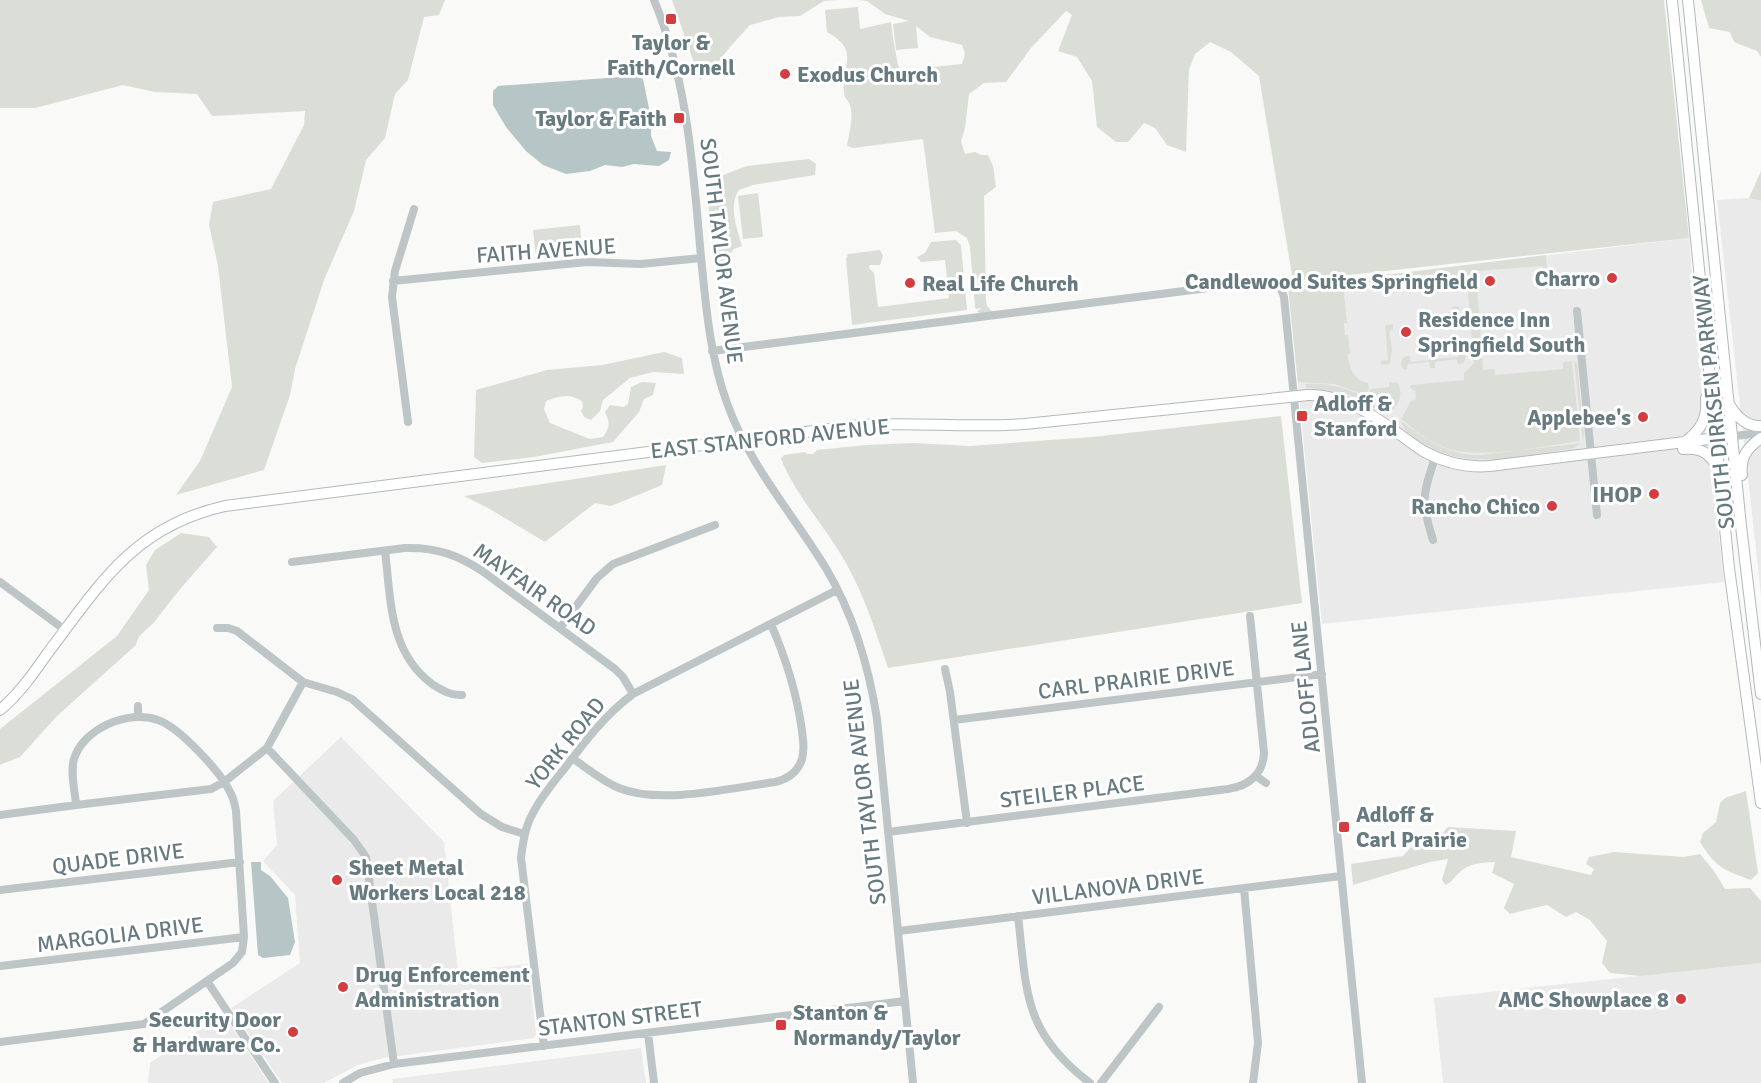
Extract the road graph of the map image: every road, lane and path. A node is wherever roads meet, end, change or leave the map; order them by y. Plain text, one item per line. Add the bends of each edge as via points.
1 (654, 0) edge
2 (1672, 0) edge
3 (1688, 0) edge
4 (1690, 22) junction
5 (1674, 23) junction
6 (414, 209) dead end
7 (701, 258) junction
8 (1714, 263) junction
9 (1699, 264) junction
10 (393, 281) junction
11 (1577, 311) dead end
12 (1707, 341) junction
13 (712, 351) junction
14 (1293, 396) junction
15 (1729, 403) junction
16 (408, 422) dead end
17 (1761, 426) edge
18 (1761, 436) edge
19 (1732, 437) junction
20 (1717, 438) junction
21 (743, 439) junction
22 (1685, 442) junction
23 (1648, 447) junction
24 (1591, 454) junction
25 (1435, 458) junction
26 (1720, 471) junction
27 (1598, 515) dead end
28 (715, 525) dead end
29 (1741, 526) junction
30 (1433, 540) dead end
31 (385, 551) junction
32 (292, 562) dead end
33 (0, 582) edge
34 (837, 590) junction
35 (1250, 616) dead end
36 (771, 624) junction
37 (217, 628) dead end
38 (560, 628) junction
39 (65, 630) junction
40 (945, 669) dead end
41 (1322, 674) junction
42 (303, 682) junction
43 (1257, 682) junction
44 (633, 694) junction
45 (1761, 694) edge
46 (462, 695) dead end
47 (138, 706) dead end
48 (0, 710) edge
49 (138, 716) junction
50 (954, 720) junction
51 (267, 748) junction
52 (572, 758) junction
53 (1256, 776) junction
54 (224, 782) junction
55 (1266, 783) dead end
56 (1761, 803) edge
57 (76, 805) junction
58 (0, 815) edge
59 (967, 822) junction
60 (888, 832) junction
61 (524, 834) junction
62 (240, 862) junction
63 (1341, 876) junction
64 (1244, 888) junction
65 (0, 890) edge
66 (1018, 916) junction
67 (898, 931) junction
68 (244, 937) junction
69 (0, 966) edge
70 (207, 981) junction
71 (905, 1001) junction
72 (1159, 1007) dead end
73 (648, 1033) junction
74 (0, 1042) edge
75 (544, 1046) junction
76 (394, 1064) junction
77 (275, 1083) edge
78 (343, 1083) edge
79 (654, 1083) edge
80 (913, 1083) edge
81 (1090, 1083) edge
82 (1101, 1083) edge
83 (1253, 1083) edge
84 (1362, 1083) edge

1 - 7 street, SOUTH TAYLOR AVENUE via 671,46 685,106
2 - 5 main road, SOUTH DIRKSEN PARKWAY
3 - 4 main road, SOUTH DIRKSEN PARKWAY
4 - 5 street
4 - 8 main road, SOUTH DIRKSEN PARKWAY
5 - 9 main road, SOUTH DIRKSEN PARKWAY
6 - 10 street
7 - 10 street, FAITH AVENUE via 641,264 587,262
7 - 13 street, SOUTH TAYLOR AVENUE
8 - 9 street
8 - 15 main road, SOUTH DIRKSEN PARKWAY
9 - 12 main road, SOUTH DIRKSEN PARKWAY
10 - 16 street
11 - 24 street
12 - 20 main road, SOUTH DIRKSEN PARKWAY
12 - 22 main road via 1703,367 1706,417
13 - 14 street, ADLOFF LANE via 1263,281 1280,287 1284,297
13 - 21 street, SOUTH TAYLOR AVENUE
14 - 21 main road, EAST STANFORD AVENUE via 1024,424 860,425
14 - 25 main road, EAST STANFORD AVENUE via 1316,395 1354,404
14 - 41 street, ADLOFF LANE
15 - 17 main road via 1745,422
15 - 19 main road, SOUTH DIRKSEN PARKWAY
18 - 19 street
18 - 29 main road via 1742,458
19 - 20 street
19 - 29 main road, SOUTH DIRKSEN PARKWAY
20 - 22 main road, EAST STANFORD AVENUE
20 - 26 main road, SOUTH DIRKSEN PARKWAY
21 - 34 street, SOUTH TAYLOR AVENUE
21 - 39 main road, EAST STANFORD AVENUE via 206,510 168,525 126,556
22 - 23 main road, EAST STANFORD AVENUE
23 - 24 main road, EAST STANFORD AVENUE
23 - 26 main road via 1666,451 1699,448
24 - 25 main road, EAST STANFORD AVENUE via 1479,466
24 - 27 street
25 - 30 street via 1423,497
26 - 56 main road, SOUTH DIRKSEN PARKWAY via 1739,650
28 - 38 street via 613,564 597,578
29 - 45 main road, SOUTH DIRKSEN PARKWAY
31 - 32 street, MAYFAIR ROAD
31 - 38 street, MAYFAIR ROAD via 422,548 457,556
31 - 46 street via 394,626 403,651 426,679 445,692
33 - 39 street
34 - 36 street, YORK ROAD
34 - 60 street, SOUTH TAYLOR AVENUE via 858,638 870,681
35 - 43 street
36 - 44 street, YORK ROAD
36 - 52 street via 793,684 803,742 800,764 791,775 781,780 667,796 638,794 618,788
37 - 42 street via 237,631
38 - 44 street, MAYFAIR ROAD via 615,669
39 - 48 main road, EAST STANFORD AVENUE
40 - 50 street
41 - 43 street, CARL PRAIRIE DRIVE
41 - 63 street, ADLOFF LANE
42 - 51 street
42 - 61 street via 357,702 481,814
43 - 50 street, CARL PRAIRIE DRIVE
43 - 53 street via 1264,753
44 - 52 street, YORK ROAD via 605,717
47 - 49 street
49 - 54 street via 157,719 174,728
49 - 57 street via 108,723 76,753
50 - 59 street
51 - 54 street
51 - 76 street via 366,857
52 - 61 street, YORK ROAD via 538,804
53 - 55 street
53 - 59 street, STEILER PLACE via 1243,786 1228,789
54 - 57 street via 211,789
54 - 62 street via 236,811
57 - 58 street
59 - 60 street, STEILER PLACE
60 - 67 street, SOUTH TAYLOR AVENUE
61 - 75 street, YORK ROAD via 522,869
62 - 65 street, QUADE DRIVE
62 - 68 street
63 - 64 street, VILLANOVA DRIVE
63 - 84 street, ADLOFF LANE
64 - 66 street, VILLANOVA DRIVE
64 - 83 street via 1258,1043
66 - 67 street, VILLANOVA DRIVE
66 - 81 street via 1028,997 1038,1027 1062,1058
67 - 71 street, SOUTH TAYLOR AVENUE
68 - 69 street, MARGOLIA DRIVE
68 - 70 street via 237,960
70 - 74 street via 144,1024
70 - 77 street
71 - 73 street, STANTON STREET
71 - 80 street, SOUTH TAYLOR AVENUE
72 - 82 street
73 - 75 street, STANTON STREET
73 - 79 street
75 - 76 street, STANTON STREET
76 - 78 street, STANTON STREET via 360,1073

